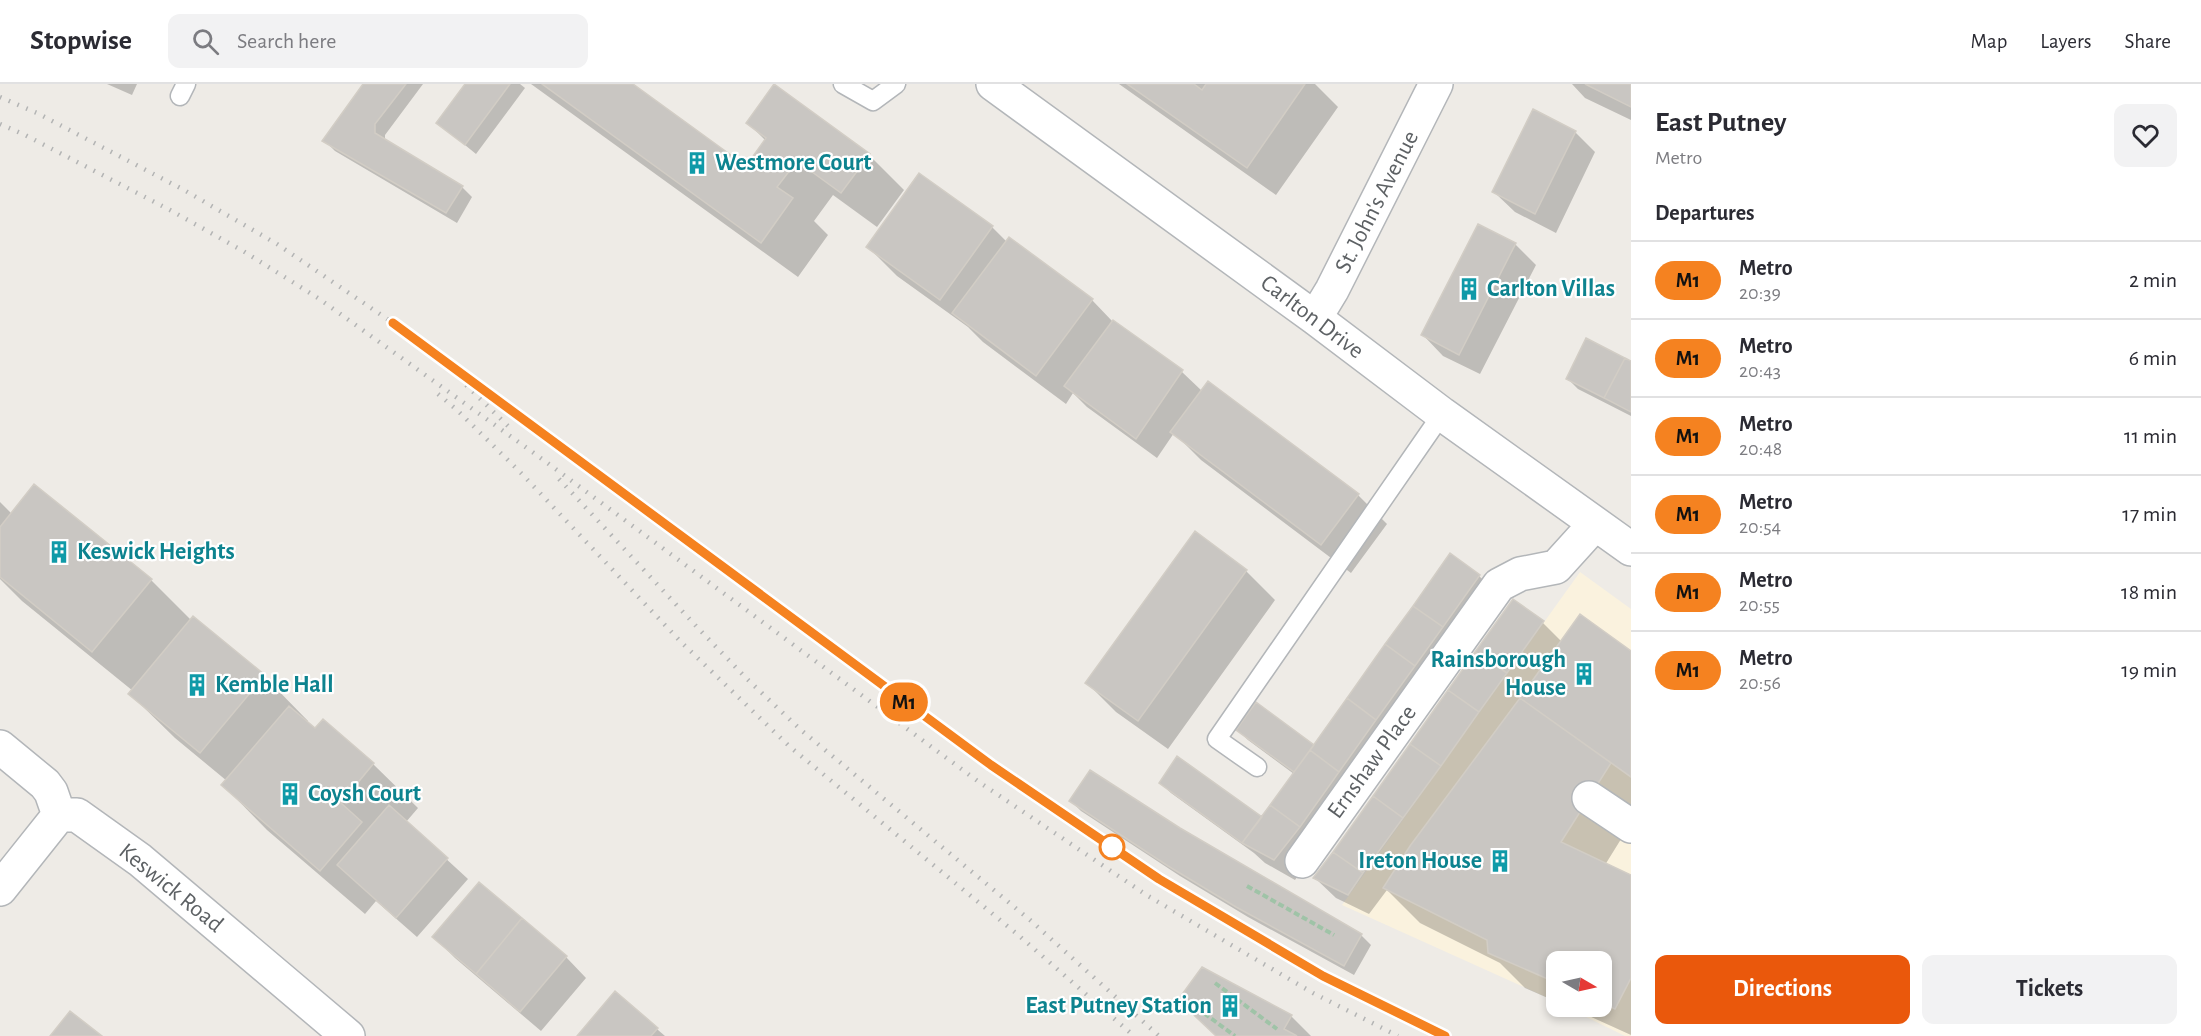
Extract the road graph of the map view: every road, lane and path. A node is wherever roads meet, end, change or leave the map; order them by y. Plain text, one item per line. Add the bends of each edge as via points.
1 (843, 84) edge
2 (896, 84) edge
3 (1436, 84) edge
4 (1004, 87) edge
5 (1315, 318) junction
6 (1442, 414) junction
7 (1595, 524) junction
8 (1631, 549) edge
9 (0, 747) edge
10 (1257, 767) dead end
11 (1589, 798) dead end
12 (59, 815) junction
13 (1631, 826) edge
14 (1302, 861) dead end
15 (1247, 886) dead end
16 (0, 889) edge
17 (1334, 934) dead end
18 (1215, 983) dead end
19 (1197, 1008) dead end
20 (1277, 1029) dead end
21 (348, 1036) edge
22 (1235, 1036) edge

1 - 2 lane via 873,101
3 - 5 street, St. John's Avenue
4 - 5 street, Carlton Drive
5 - 6 street, Carlton Drive
6 - 7 street, Carlton Drive
6 - 10 lane via 1217,739
7 - 8 street, Carlton Drive
7 - 14 street, Ernshaw Place via 1556,567 1520,574 1499,585
9 - 12 street via 45,784
11 - 13 street
12 - 16 street
12 - 21 street, Keswick Road via 77,815 140,860
15 - 17 path
18 - 20 path
19 - 22 path

